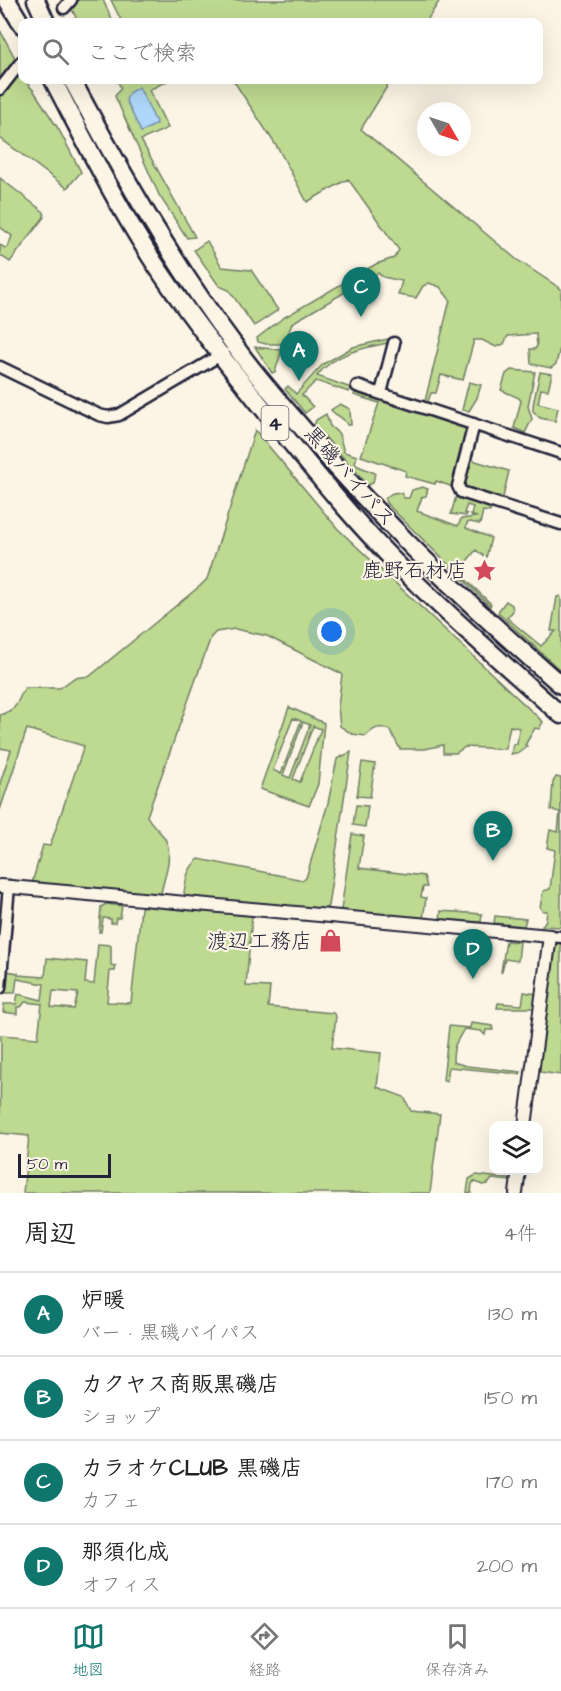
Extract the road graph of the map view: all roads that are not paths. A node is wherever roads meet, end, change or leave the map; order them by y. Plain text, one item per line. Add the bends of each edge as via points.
1 (7, 0) edge
2 (15, 0) edge
3 (36, 0) edge
4 (19, 18) edge
5 (21, 18) edge
6 (44, 18) edge
7 (18, 66) edge
8 (55, 84) edge
9 (74, 84) edge
10 (0, 89) edge
11 (394, 342) dead end
12 (228, 351) junction
13 (0, 367) edge
14 (357, 386) dead end
15 (381, 393) junction
16 (474, 424) junction
17 (561, 453) edge
18 (561, 524) edge
19 (561, 685) edge
20 (561, 715) edge
21 (5, 886) edge
22 (556, 936) edge
23 (0, 988) edge
24 (526, 1121) edge
25 (518, 1175) edge
26 (516, 1193) edge

1 - 4 highway
2 - 5 highway
3 - 6 highway
7 - 10 street
8 - 12 highway, 黒磯バイパス / 4 via 167,281
9 - 12 highway, 黒磯バイパス / 4
11 - 15 street
12 - 13 street via 119,415 108,417
12 - 19 highway, 黒磯バイパス / 4 via 368,503 501,633
12 - 20 highway, 黒磯バイパス / 4 via 322,481 359,524 495,657
14 - 15 street
15 - 16 street
16 - 17 street
16 - 18 street via 458,486 461,492
21 - 22 street
21 - 23 street
22 - 24 street
25 - 26 street

